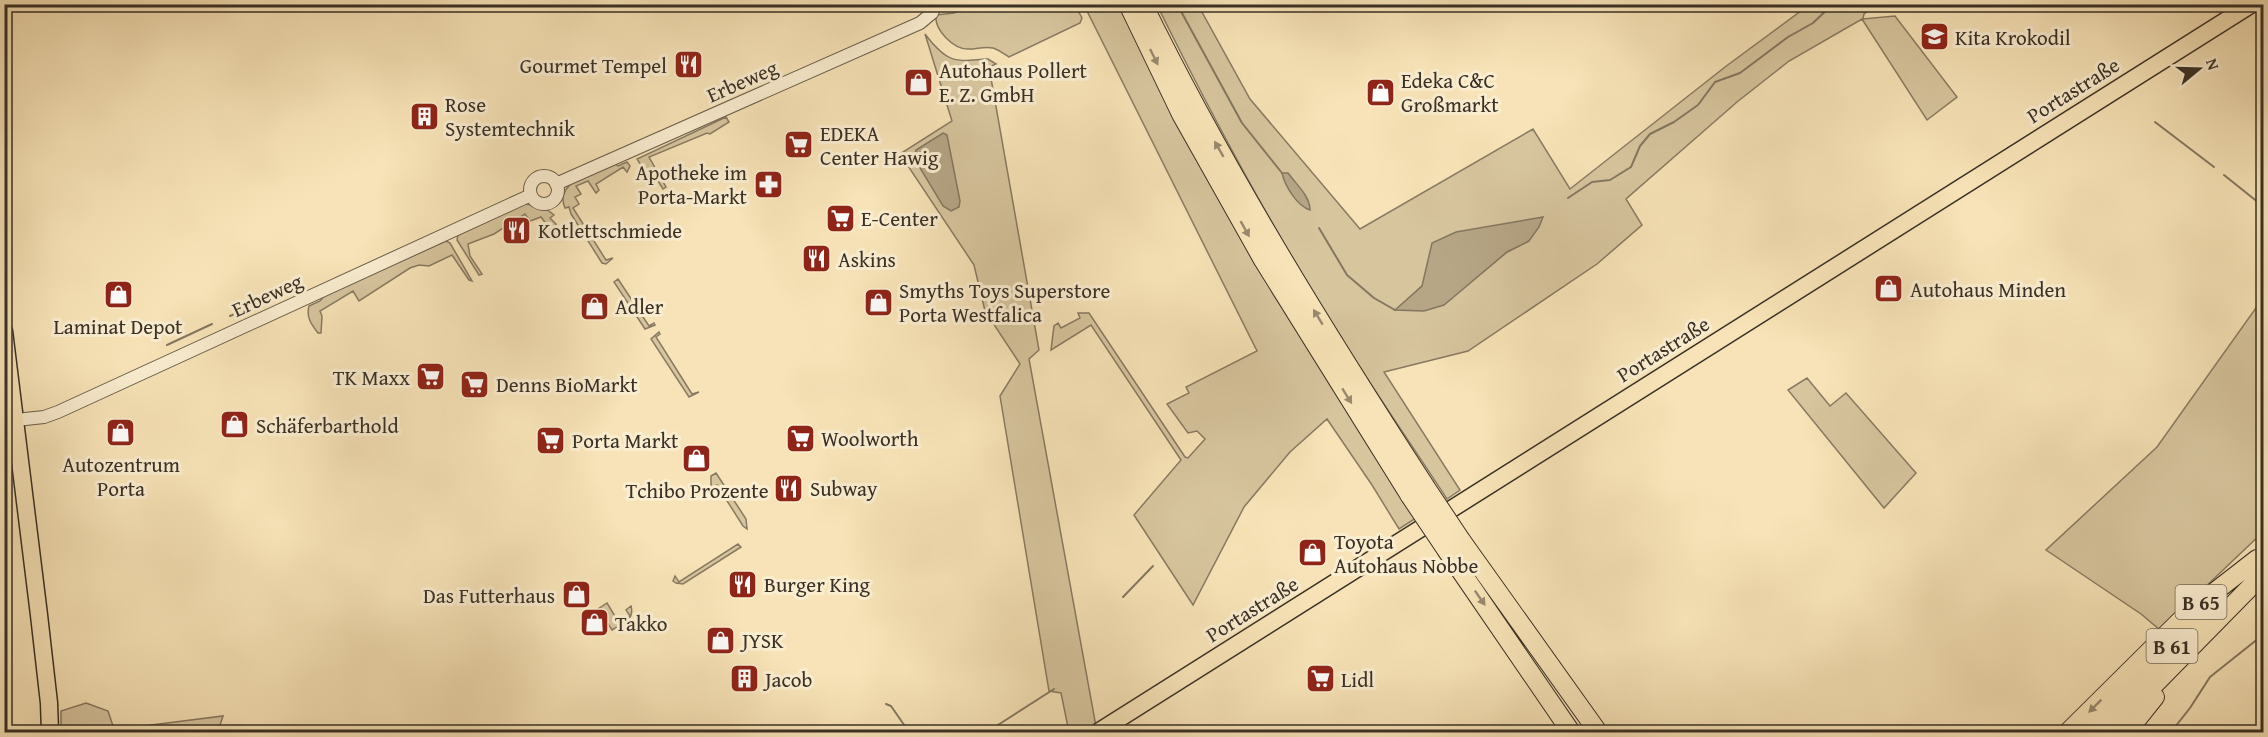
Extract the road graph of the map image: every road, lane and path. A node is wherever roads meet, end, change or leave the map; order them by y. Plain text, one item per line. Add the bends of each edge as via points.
1 (936, 4) edge
2 (1128, 4) edge
3 (1143, 4) edge
4 (2252, 4) edge
5 (556, 184) junction
6 (531, 195) junction
7 (4, 331) edge
8 (16, 420) junction
9 (1418, 491) junction
10 (1454, 545) junction
11 (2261, 562) edge
12 (2193, 645) junction
13 (1522, 659) junction
14 (1604, 731) edge
15 (50, 732) edge
16 (1098, 732) edge
17 (1571, 732) edge
18 (1580, 732) edge
19 (2073, 732) edge
20 (2108, 732) edge
21 (2127, 732) edge

1 - 5 street, Erbeweg via 921,23
2 -> 9 highway via 1181,114 1263,260
9 -> 3 highway via 1197,111
4 - 16 main road, Portastraße
5 - 6 street via 550,178 537,178 532,183
5 - 6 street via 556,196 547,203 537,202
6 - 8 street, Erbeweg via 58,412
7 - 8 main road
8 - 15 main road
9 - 10 highway, bridge
10 -> 13 highway
10 - 14 highway via 1552,657
11 - 12 highway, B 61
11 -> 19 highway, B 65 via 2190,610
12 - 20 highway, B 61
12 - 21 highway, B 65
13 - 17 highway
13 - 18 highway

